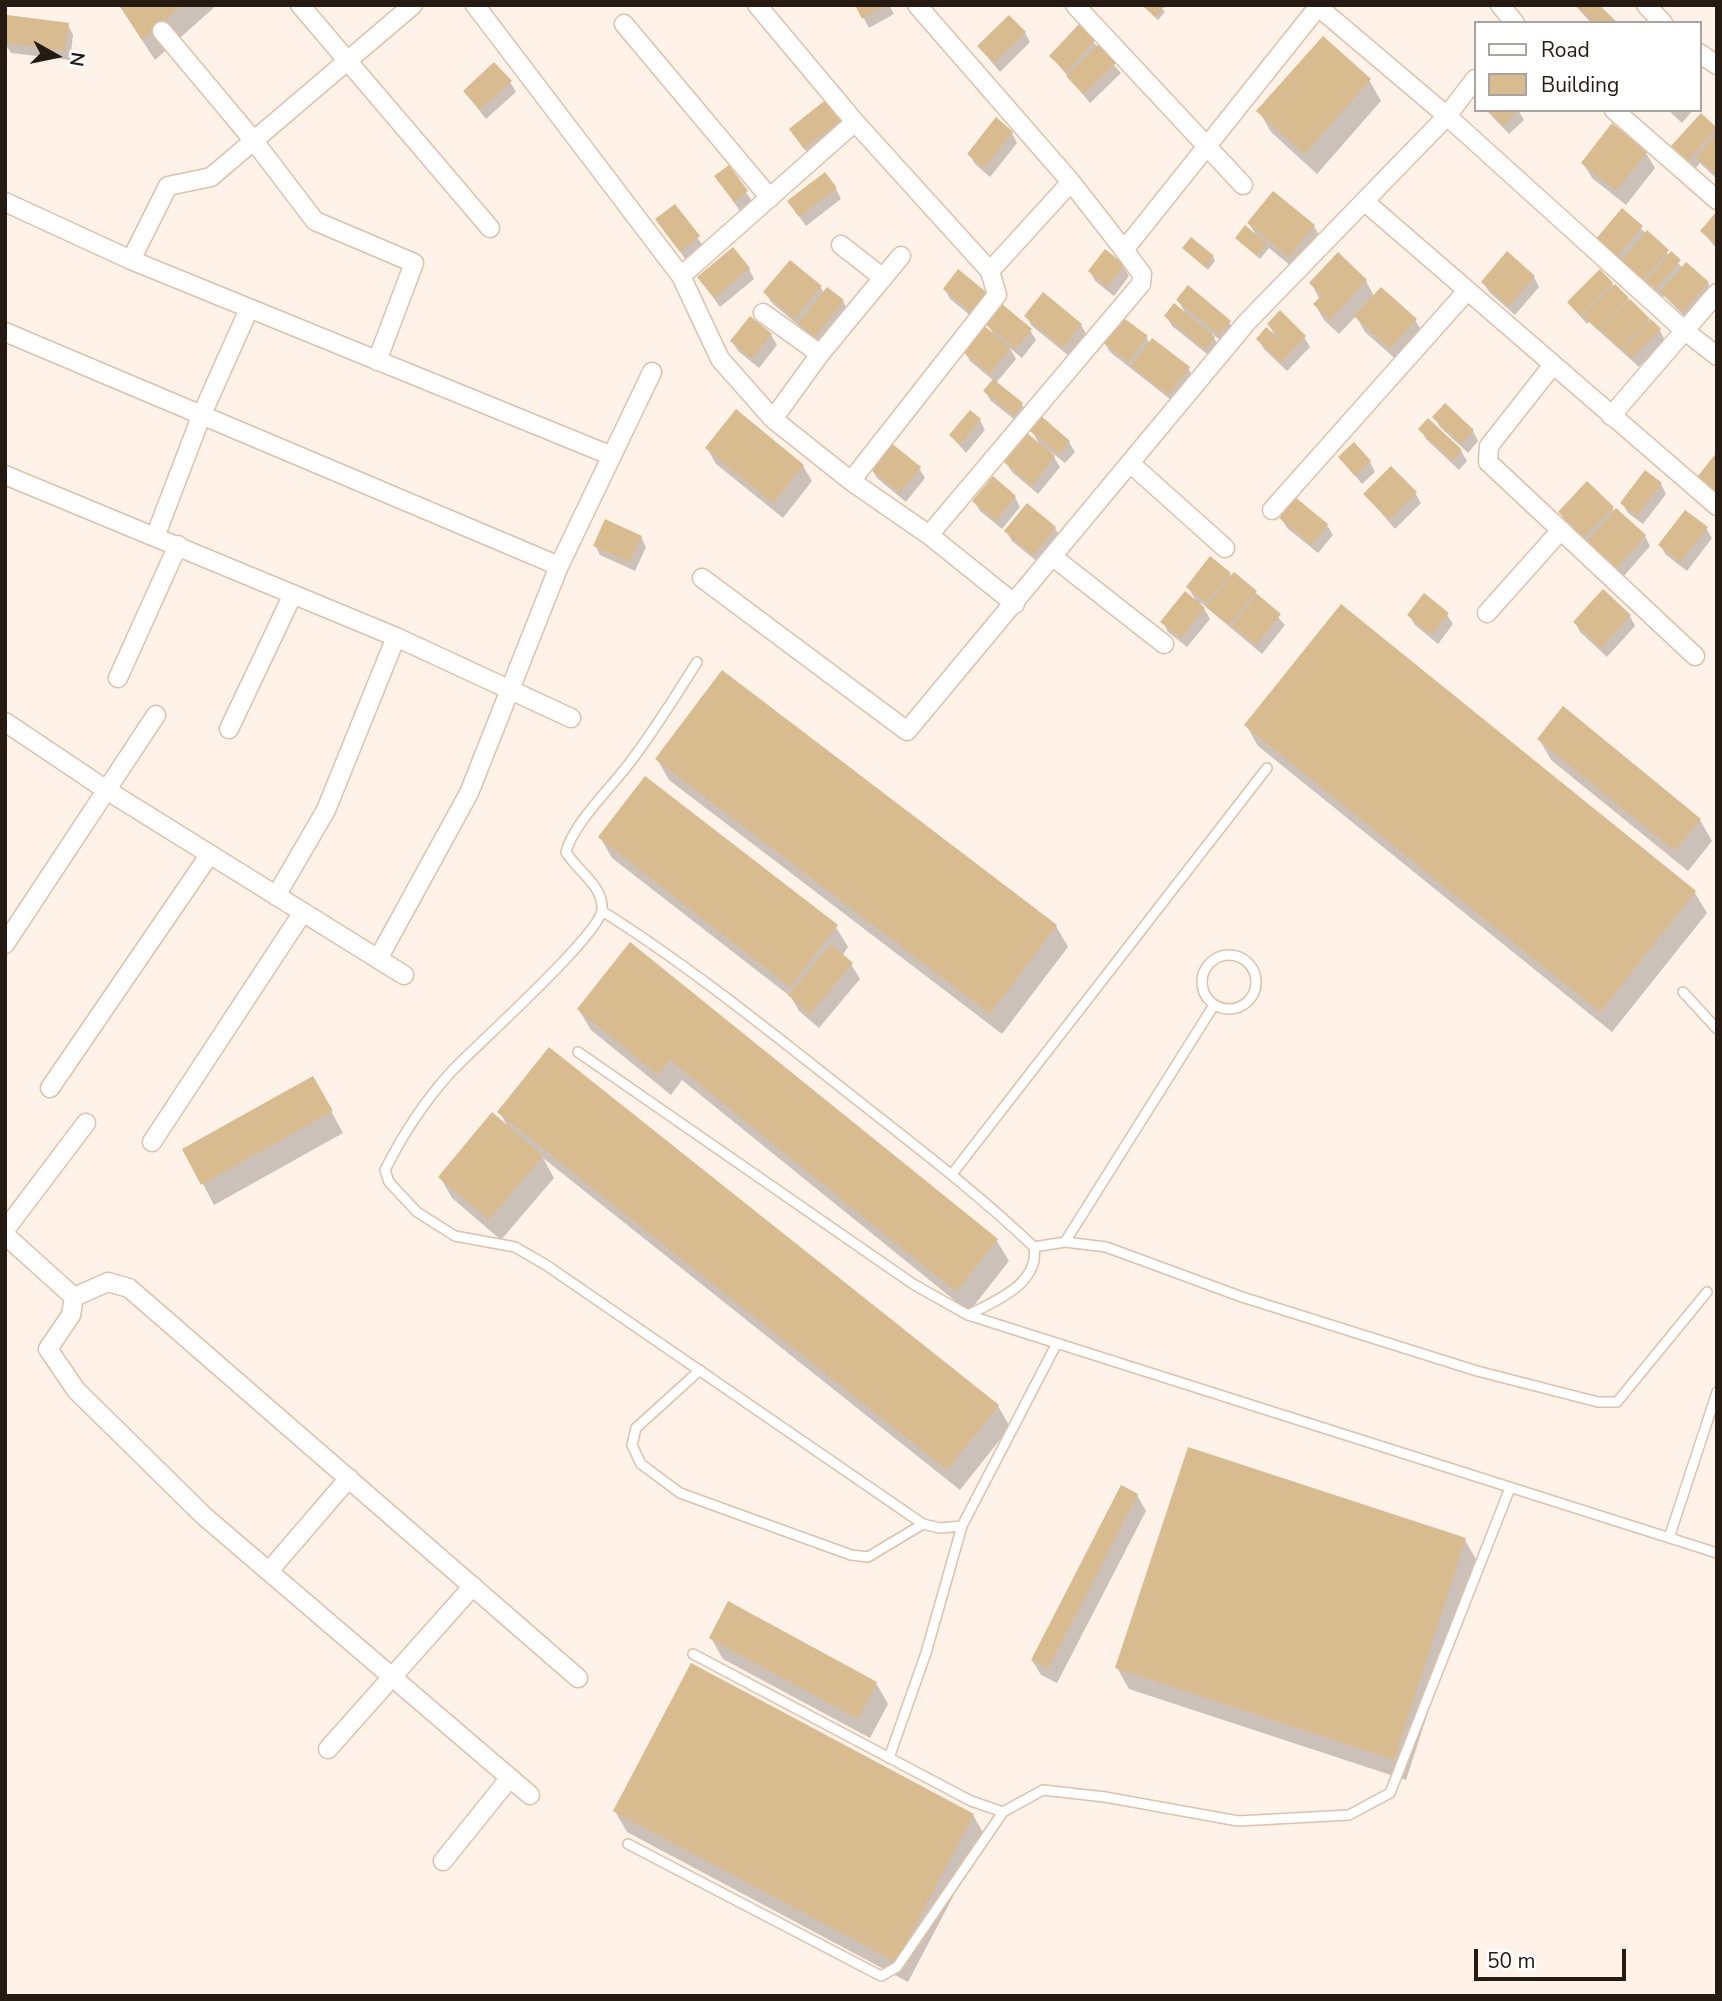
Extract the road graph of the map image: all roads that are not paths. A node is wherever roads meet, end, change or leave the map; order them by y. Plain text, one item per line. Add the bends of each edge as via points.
1 (300, 5) edge
2 (413, 5) edge
3 (475, 5) edge
4 (757, 5) edge
5 (917, 5) edge
6 (1075, 5) edge
7 (1500, 5) edge
8 (1647, 5) edge
9 (1317, 6) edge
10 (1513, 21) edge
11 (1661, 21) edge
12 (624, 24) dead end
13 (162, 31) dead end
14 (1701, 54) edge
15 (348, 61) junction
16 (1717, 65) edge
17 (1474, 80) edge
18 (1617, 112) edge
19 (1447, 116) junction
20 (855, 122) junction
21 (254, 141) junction
22 (1205, 146) junction
23 (1071, 182) junction
24 (1243, 185) dead end
25 (770, 198) junction
26 (1364, 201) junction
27 (1717, 201) edge
28 (5, 202) edge
29 (489, 228) dead end
30 (841, 245) dead end
31 (1124, 250) junction
32 (901, 256) dead end
33 (131, 260) junction
34 (990, 271) junction
35 (681, 276) junction
36 (882, 277) junction
37 (1467, 291) junction
38 (1717, 293) edge
39 (249, 309) junction
40 (763, 313) dead end
41 (1685, 331) junction
42 (5, 332) edge
43 (820, 354) junction
44 (1717, 356) edge
45 (377, 360) junction
46 (1552, 366) junction
47 (652, 372) dead end
48 (202, 414) junction
49 (1611, 416) junction
50 (773, 419) junction
51 (612, 456) junction
52 (1130, 463) junction
53 (5, 475) edge
54 (851, 481) junction
55 (1717, 506) edge
56 (1272, 510) dead end
57 (1560, 530) junction
58 (929, 535) junction
59 (155, 537) junction
60 (178, 545) junction
61 (1225, 548) dead end
62 (1053, 557) junction
63 (559, 566) junction
64 (702, 578) dead end
65 (293, 594) junction
66 (1015, 604) junction
67 (1487, 613) dead end
68 (396, 637) junction
69 (1164, 644) dead end
70 (1695, 656) dead end
71 (697, 662) dead end
72 (118, 678) dead end
73 (510, 690) junction
74 (156, 715) dead end
75 (571, 718) dead end
76 (229, 729) dead end
77 (8, 730) edge
78 (1267, 768) dead end
79 (108, 791) junction
80 (210, 855) junction
81 (276, 896) junction
82 (602, 911) junction
83 (303, 912) junction
84 (5, 944) edge
85 (378, 959) junction
86 (404, 975) dead end
87 (1683, 992) dead end
88 (1214, 1005) junction
89 (1717, 1029) edge
90 (578, 1052) dead end
91 (50, 1088) dead end
92 (86, 1123) dead end
93 (152, 1142) dead end
94 (952, 1174) junction
95 (5, 1233) edge
96 (1065, 1242) junction
97 (1034, 1247) junction
98 (1707, 1292) dead end
99 (74, 1297) junction
100 (968, 1315) junction
101 (1057, 1343) junction
102 (700, 1370) junction
103 (1717, 1392) edge
104 (1706, 1426) junction
105 (1717, 1428) edge
106 (349, 1478) junction
107 (1510, 1488) junction
108 (923, 1524) junction
109 (962, 1526) junction
110 (1670, 1538) junction
111 (1717, 1553) edge
112 (269, 1571) junction
113 (473, 1586) junction
114 (693, 1654) dead end
115 (393, 1676) junction
116 (578, 1678) dead end
117 (328, 1749) dead end
118 (889, 1758) junction
119 (509, 1779) junction
120 (530, 1795) dead end
121 (1003, 1812) junction
122 (628, 1844) dead end
123 (443, 1861) dead end

1 - 15 street
2 - 15 street
3 - 35 street
4 - 20 street
5 - 23 street
6 - 22 street
7 - 10 street
8 - 11 street
9 - 19 street
9 - 22 street
12 - 25 street
13 - 21 street
14 - 16 street
15 - 21 street
15 - 29 street
17 - 19 street
18 - 27 street
19 - 26 street
19 - 41 street
20 - 25 street
20 - 34 street
21 - 33 street via 211,177 168,186
21 - 45 street via 315,221 414,263
22 - 24 street
22 - 31 street
23 - 31 street
23 - 34 street
25 - 35 street
26 - 37 street
26 - 52 street via 1247,323
28 - 33 street
30 - 36 street
31 - 58 street via 1142,274 1141,284
32 - 36 street
33 - 39 street
34 - 54 street via 997,295
35 - 50 street via 720,359
36 - 43 street
37 - 46 street
37 - 56 street
38 - 41 street
39 - 45 street
39 - 48 street
40 - 43 street
41 - 44 street
41 - 49 street
42 - 48 street
43 - 50 street
45 - 51 street
46 - 49 street
46 - 57 street via 1489,446 1487,455 1488,462
47 - 51 street
48 - 59 street
48 - 63 street
49 - 55 street
50 - 54 street
51 - 63 street
52 - 61 street
52 - 62 street
53 - 59 street
54 - 58 street
57 - 67 street
57 - 70 street
58 - 66 street
59 - 60 street
60 - 65 street
60 - 72 street
62 - 66 street
62 - 69 street
63 - 73 street
64 - 66 street via 906,731
65 - 68 street
65 - 76 street
68 - 73 street
68 - 81 street via 327,810
71 - 82 lane via 635,756 570,834 566,852 592,883
73 - 75 street
73 - 85 street via 469,793
74 - 79 street
77 - 79 street
78 - 94 lane
79 - 80 street
79 - 84 street
80 - 81 street
80 - 91 street
81 - 83 street
82 - 94 lane via 648,940
82 - 102 lane via 552,975 486,1035 427,1101 385,1170 389,1182 417,1212 455,1236 515,1247
83 - 85 street
83 - 93 street
85 - 86 street
87 - 89 lane
88 - 88 lane via 1203,992 1207,966 1221,956 1247,961 1256,977 1248,1002 1232,1010
88 - 96 lane
90 - 100 lane via 913,1284
92 - 95 street
94 - 97 lane
95 - 99 street
96 - 97 lane
96 - 98 lane via 1106,1247 1242,1297 1464,1367 1598,1402 1617,1402
97 - 100 lane via 1025,1278 1014,1290
99 - 106 street via 108,1282 129,1288
99 - 112 street via 71,1315 48,1349 63,1374 204,1516
100 - 101 lane
101 - 107 lane
101 - 109 lane
102 - 108 lane
102 - 108 lane via 636,1428 632,1446 641,1464 680,1493 851,1555 868,1557
103 - 104 lane
104 - 105 lane
104 - 110 lane
106 - 112 street
106 - 113 street
107 - 110 lane
107 - 121 lane via 1390,1793 1383,1800 1349,1815 1238,1821 1043,1790
108 - 109 lane
109 - 118 lane via 926,1653
110 - 111 lane
112 - 115 street
113 - 115 street
113 - 116 street
114 - 118 lane
115 - 117 street
115 - 119 street
118 - 121 lane via 971,1801
119 - 120 street
119 - 123 street
121 - 122 lane via 897,1966 881,1976

